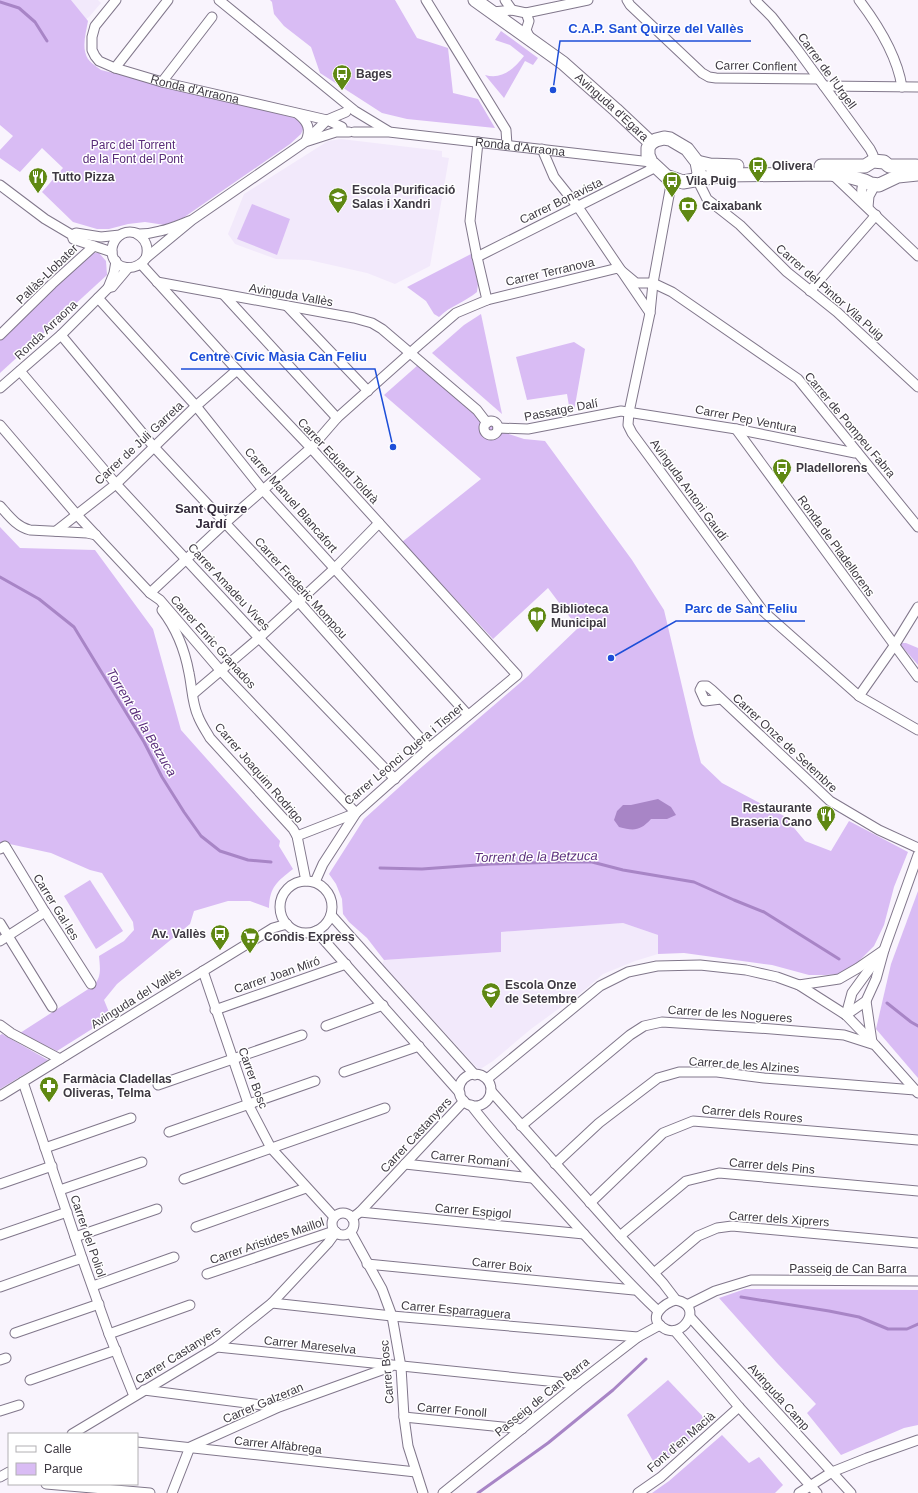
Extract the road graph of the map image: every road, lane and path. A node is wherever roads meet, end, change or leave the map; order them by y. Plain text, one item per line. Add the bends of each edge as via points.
1 (116, 0) edge
2 (168, 0) edge
3 (218, 0) edge
4 (426, 0) edge
5 (475, 0) edge
6 (505, 0) edge
7 (588, 0) edge
8 (627, 0) edge
9 (755, 0) edge
10 (859, 0) edge
11 (512, 10) junction
12 (493, 12) junction
13 (526, 13) junction
14 (212, 17) dead end
15 (531, 40) junction
16 (115, 68) junction
17 (162, 82) junction
18 (821, 83) junction
19 (902, 87) junction
20 (918, 87) edge
21 (354, 112) junction
22 (297, 113) junction
23 (327, 120) junction
24 (349, 130) junction
25 (389, 132) junction
26 (305, 142) junction
27 (478, 142) junction
28 (651, 143) junction
29 (507, 145) junction
30 (542, 149) junction
31 (697, 162) junction
32 (869, 163) junction
33 (654, 164) junction
34 (889, 166) junction
35 (918, 166) edge
36 (918, 174) edge
37 (834, 175) junction
38 (697, 179) junction
39 (674, 180) junction
40 (876, 182) junction
41 (0, 186) edge
42 (578, 207) junction
43 (868, 207) junction
44 (876, 215) junction
45 (192, 220) junction
46 (136, 234) junction
47 (72, 235) junction
48 (120, 235) junction
49 (94, 246) junction
50 (112, 252) junction
51 (477, 256) junction
52 (918, 256) edge
53 (116, 261) junction
54 (144, 261) junction
55 (128, 268) junction
56 (618, 268) junction
57 (157, 282) junction
58 (653, 283) junction
59 (108, 288) junction
60 (810, 291) junction
61 (224, 295) junction
62 (98, 298) junction
63 (487, 300) junction
64 (287, 306) junction
65 (650, 313) junction
66 (0, 335) edge
67 (61, 335) junction
68 (410, 353) junction
69 (237, 370) junction
70 (20, 371) junction
71 (917, 385) edge
72 (0, 388) edge
73 (368, 391) junction
74 (196, 406) junction
75 (629, 412) junction
76 (337, 418) junction
77 (0, 425) edge
78 (736, 429) junction
79 (154, 447) junction
80 (311, 448) junction
81 (857, 452) junction
82 (116, 484) junction
83 (263, 490) junction
84 (0, 506) edge
85 (77, 515) junction
86 (225, 523) junction
87 (379, 524) junction
88 (918, 527) edge
89 (56, 531) junction
90 (96, 535) junction
91 (187, 559) junction
92 (335, 568) junction
93 (150, 593) junction
94 (299, 602) junction
95 (918, 607) edge
96 (259, 638) junction
97 (894, 646) junction
98 (220, 670) junction
99 (517, 675) joint
100 (918, 677) edge
101 (193, 694) junction
102 (859, 696) junction
103 (721, 699) dead end
104 (468, 715) junction
105 (918, 730) edge
106 (429, 748) junction
107 (395, 779) junction
108 (356, 813) junction
109 (297, 836) junction
110 (918, 848) edge
111 (0, 849) edge
112 (918, 855) edge
113 (310, 881) junction
114 (45, 912) junction
115 (331, 915) junction
116 (0, 923) edge
117 (287, 924) junction
118 (316, 931) junction
119 (8, 936) junction
120 (0, 941) edge
121 (884, 950) junction
122 (346, 964) junction
123 (203, 971) junction
124 (92, 984) dead end
125 (799, 985) junction
126 (866, 1001) junction
127 (383, 1006) junction
128 (52, 1007) dead end
129 (215, 1010) junction
130 (846, 1015) junction
131 (0, 1026) edge
132 (326, 1026) dead end
133 (302, 1035) dead end
134 (873, 1043) junction
135 (419, 1046) junction
136 (232, 1058) junction
137 (60, 1060) junction
138 (344, 1072) dead end
139 (475, 1075) junction
140 (487, 1079) junction
141 (315, 1081) dead end
142 (24, 1082) junction
143 (158, 1085) dead end
144 (491, 1092) junction
145 (917, 1092) edge
146 (0, 1096) edge
147 (465, 1100) junction
148 (248, 1104) junction
149 (385, 1108) dead end
150 (131, 1118) dead end
151 (521, 1126) junction
152 (169, 1132) dead end
153 (918, 1140) edge
154 (45, 1148) junction
155 (271, 1148) junction
156 (142, 1162) dead end
157 (405, 1164) junction
158 (555, 1164) junction
159 (52, 1166) junction
160 (532, 1178) junction
161 (184, 1180) dead end
162 (0, 1184) edge
163 (306, 1188) junction
164 (60, 1190) junction
165 (918, 1191) edge
166 (590, 1203) junction
167 (157, 1209) dead end
168 (67, 1212) junction
169 (360, 1212) junction
170 (334, 1217) junction
171 (352, 1218) junction
172 (196, 1227) dead end
173 (335, 1232) junction
174 (351, 1234) junction
175 (584, 1234) junction
176 (0, 1235) edge
177 (620, 1236) junction
178 (75, 1237) junction
179 (918, 1243) edge
180 (174, 1257) dead end
181 (82, 1258) junction
182 (367, 1264) junction
183 (654, 1272) junction
184 (207, 1274) dead end
185 (918, 1281) edge
186 (93, 1286) junction
187 (0, 1287) edge
188 (634, 1290) junction
189 (676, 1300) junction
190 (272, 1303) junction
191 (99, 1304) junction
192 (190, 1305) dead end
193 (687, 1305) junction
194 (658, 1311) junction
195 (392, 1316) junction
196 (690, 1317) junction
197 (660, 1325) junction
198 (675, 1331) junction
199 (15, 1333) dead end
200 (109, 1334) junction
201 (638, 1337) junction
202 (217, 1347) junction
203 (116, 1350) junction
204 (397, 1366) junction
205 (30, 1380) dead end
206 (577, 1384) junction
207 (144, 1390) junction
208 (134, 1396) junction
209 (18, 1405) dead end
210 (279, 1407) junction
211 (739, 1407) junction
212 (0, 1411) edge
213 (404, 1417) junction
214 (522, 1429) junction
215 (74, 1433) edge
216 (918, 1440) edge
217 (138, 1442) edge
218 (190, 1448) junction
219 (416, 1472) junction
220 (832, 1472) junction
221 (8, 1473) edge
222 (0, 1479) edge
223 (58, 1485) edge
224 (810, 1486) junction
225 (150, 1493) edge
226 (172, 1493) edge
227 (423, 1493) edge
228 (443, 1493) edge
229 (638, 1493) edge
230 (799, 1493) edge
231 (817, 1493) edge
232 (851, 1493) edge

1 - 16 street, Ronda d'Arraona via 95,26 91,44 94,56
2 - 16 street
3 - 21 street, Ronda d'Arraona
4 - 29 street via 506,130
5 - 12 street, Avinguda d'Egara
6 - 11 street
7 - 13 street
8 - 18 street, Carrer Conflent via 709,77
9 - 18 street, Carrer de l'Urgell via 772,17
10 - 19 street via 884,38
11 - 12 street
11 - 13 street
12 - 15 street, Avinguda d'Egara
13 - 15 street via 529,21 526,30
14 - 17 street
15 - 28 street, Avinguda d'Egara via 578,76
16 - 17 street, Ronda d'Arraona
17 - 22 street, Ronda d'Arraona
18 - 19 street, Carrer Conflent
18 - 32 street, Carrer de l'Urgell via 870,149 873,155
19 - 20 street, Carrer Conflent
21 - 23 street
21 - 24 street via 341,120
21 - 24 street via 363,120 362,126 358,131
21 - 25 street, Ronda d'Arraona
22 - 23 street, Ronda d'Arraona
22 - 26 street via 309,128
23 - 24 street, Ronda d'Arraona
23 - 26 street
24 - 25 street, Ronda d'Arraona
24 - 26 street, Ronda d'Arraona
25 - 27 street, Ronda d'Arraona
26 - 45 street
27 - 29 street, Ronda d'Arraona
27 - 51 street via 470,221
28 - 31 street via 664,138 670,139 687,149
28 - 33 street via 648,155
29 - 30 street, Ronda d'Arraona
30 - 33 street, Ronda d'Arraona
30 - 42 street via 554,177
31 - 32 street via 723,166
31 - 38 street
32 - 34 street via 884,162
32 - 40 street via 864,174
33 - 39 street
33 - 42 street, Carrer Bonavista
34 - 35 street
34 - 40 street
36 - 40 street
37 - 38 street via 723,175
37 - 40 street
37 - 43 street
38 - 39 street via 683,182
38 - 60 street, Carrer del Pintor Vila Puig via 707,199
39 - 58 street, Avinguda Antoni Gaudí
40 - 43 street via 869,196
41 - 47 street
42 - 51 street, Carrer Bonavista
42 - 56 street
43 - 44 street
44 - 52 street
44 - 60 street
45 - 46 street via 162,231
45 - 54 street
46 - 48 street via 128,232
46 - 54 street via 146,242 148,250
47 - 48 street
47 - 49 street via 73,239
48 - 50 street via 114,242
49 - 50 street
49 - 66 street, Pallàs-Llobater
50 - 53 street
51 - 63 street
53 - 55 street
53 - 59 street, Ronda Arraona
54 - 55 street
54 - 57 street, Carrer Eduard Toldrà
55 - 59 street, Ronda Arraona via 112,287
56 - 58 street, Carrer de Pompeu Fabra via 636,283
56 - 63 street, Carrer Terranova
56 - 65 street
57 - 61 street, Avinguda Vallès
57 - 69 street, Carrer Eduard Toldrà
58 - 65 street, Avinguda Antoni Gaudí
58 - 81 street, Carrer de Pompeu Fabra via 672,292 798,379
59 - 62 street, Ronda Arraona
60 - 71 street, Carrer del Pintor Vila Puig via 837,312
61 - 64 street, Avinguda Vallès
61 - 76 street
62 - 67 street, Ronda Arraona
62 - 74 street, Carrer Manuel Blancafort
63 - 68 street, Carrer Terranova via 456,313
64 - 68 street, Avinguda Vallès via 372,323
64 - 73 street
65 - 75 street, Avinguda Antoni Gaudí
67 - 70 street, Ronda Arraona
67 - 79 street, Carrer Frederic Mompou
68 - 73 street, Carrer Terranova
68 - 75 street, Passatge Dalí via 477,410 487,423 484,429 488,434 494,434 498,428 528,430 612,412
69 - 74 street, Carrer de Juli Garreta
69 - 80 street, Carrer Eduard Toldrà
70 - 72 street, Ronda Arraona
70 - 82 street, Carrer Amadeu Vives
73 - 76 street, Carrer Terranova
74 - 79 street, Carrer de Juli Garreta
74 - 83 street, Carrer Manuel Blancafort
75 - 78 street, Carrer Pep Ventura
75 - 102 street, Avinguda Antoni Gaudí via 628,425 632,433 763,612
76 - 80 street, Carrer Terranova
77 - 85 street, Carrer Enric Granados
78 - 81 street, Carrer Pep Ventura
78 - 97 street, Ronda de Pladellorens
79 - 82 street, Carrer de Juli Garreta
79 - 86 street, Carrer Frederic Mompou
80 - 83 street, Carrer Terranova
80 - 87 street, Carrer Eduard Toldrà
81 - 88 street, Carrer de Pompeu Fabra
82 - 85 street, Carrer de Juli Garreta
82 - 91 street, Carrer Amadeu Vives
83 - 86 street, Carrer Terranova
83 - 92 street, Carrer Manuel Blancafort
84 - 89 street via 24,529
85 - 89 street, Carrer de Juli Garreta
85 - 90 street, Carrer Enric Granados
86 - 91 street, Carrer Terranova
86 - 94 street, Carrer Frederic Mompou
87 - 92 street
87 - 99 street, Carrer Eduard Toldrà
89 - 90 street
90 - 93 street, Carrer Enric Granados
91 - 93 street, Carrer Terranova
91 - 96 street, Carrer Amadeu Vives
92 - 94 street
92 - 104 street, Carrer Manuel Blancafort
93 - 98 street, Carrer Enric Granados via 160,600
93 - 101 street, Carrer Joaquim Rodrigo via 178,637
94 - 96 street
94 - 106 street, Carrer Frederic Mompou
95 - 97 street
96 - 98 street
96 - 107 street, Carrer Amadeu Vives
97 - 100 street, Ronda de Pladellorens
97 - 102 street
98 - 101 street
98 - 108 street, Carrer Enric Granados
99 - 104 street, Carrer Leonci Quera i Tisner
101 - 109 street, Carrer Joaquim Rodrigo via 197,715 210,738
102 - 105 street, Avinguda Antoni Gaudí
103 - 110 street, Carrer Onze de Setembre via 830,801 879,830
104 - 106 street, Carrer Leonci Quera i Tisner
106 - 107 street, Carrer Leonci Quera i Tisner
107 - 108 street, Carrer Leonci Quera i Tisner
108 - 109 street, Carrer Leonci Quera i Tisner
108 - 113 street
109 - 113 street
111 - 114 street, Carrer Gal·les via 5,846
112 - 121 street
113 - 115 street via 324,888 329,894 332,901
113 - 117 street via 294,884 284,893 280,909
114 - 119 street
114 - 124 street, Carrer Gal·les
115 - 118 street via 323,927
115 - 139 street
116 - 119 street
117 - 118 street via 296,931
117 - 123 street, Avinguda del Vallès via 273,928
118 - 122 street
119 - 120 street
119 - 128 street
121 - 125 street via 839,979
121 - 126 street via 876,979
121 - 130 street via 852,993
122 - 127 street
122 - 129 street, Carrer Joan Miró
123 - 129 street, Carrer Bosc
123 - 137 street, Avinguda del Vallès
125 - 130 street
125 - 140 street via 746,970 700,965 657,966 628,972 600,986
126 - 130 street
126 - 134 street
127 - 132 street
127 - 135 street
129 - 136 street, Carrer Bosc
130 - 134 street
131 - 137 street
133 - 136 street
134 - 145 street
134 - 151 street, Carrer de les Nogueres via 844,1035 772,1029 662,1022 644,1026
135 - 138 street
135 - 147 street
136 - 143 street
136 - 148 street, Carrer Bosc
137 - 142 street, Avinguda del Vallès
139 - 140 street
139 - 147 street via 464,1078 460,1087
140 - 144 street
141 - 148 street
142 - 146 street, Avinguda del Vallès
142 - 154 street, Carrer del Poliol
144 - 147 street via 483,1103
144 - 151 street
145 - 158 street, Carrer de les Alzines via 717,1072 679,1072 658,1078 599,1123
147 - 157 street, Carrer Castanyers
147 - 160 street
148 - 152 street
148 - 155 street, Carrer Bosc
149 - 155 street
150 - 154 street
151 - 158 street
153 - 166 street, Carrer dels Roures via 693,1121 663,1133
154 - 159 street, Carrer del Poliol
155 - 161 street
155 - 163 street, Carrer Bosc
156 - 164 street
157 - 160 street, Carrer Romaní
157 - 169 street, Carrer Castanyers
158 - 166 street
159 - 162 street
159 - 164 street, Carrer del Poliol
160 - 175 street
163 - 170 street, Carrer Bosc
163 - 172 street
164 - 168 street, Carrer del Poliol
165 - 177 street, Carrer dels Pins via 720,1173 686,1181
166 - 177 street
167 - 178 street
168 - 176 street
168 - 178 street, Carrer del Poliol
169 - 171 street, Carrer Castanyers
169 - 175 street, Carrer Espigol
170 - 171 street via 340,1214
170 - 173 street via 332,1226
171 - 174 street via 354,1227
173 - 174 street
173 - 184 street, Carrer Aristides Maillol
173 - 190 street, Carrer Castanyers via 328,1243
174 - 182 street, Carrer Bosc
175 - 188 street
177 - 183 street
178 - 181 street, Carrer del Poliol
179 - 183 street, Carrer dels Xiprers via 732,1226 716,1228 698,1236
180 - 186 street
181 - 186 street, Carrer del Poliol
181 - 187 street
182 - 188 street, Carrer Boix
182 - 195 street, Carrer Bosc via 382,1289
183 - 189 street
185 - 193 street, Passeig de Can Barra via 750,1280 715,1291
186 - 191 street, Carrer del Poliol
188 - 194 street
189 - 193 street
189 - 194 street
190 - 195 street, Carrer Esparraguera
190 - 202 street, Carrer Castanyers
191 - 199 street
191 - 200 street, Carrer del Poliol
192 - 200 street
193 - 196 street
194 - 197 street via 657,1321
195 - 201 street, Carrer Esparraguera
195 - 204 street, Carrer Bosc
196 - 198 street
196 - 220 street, Avinguda Camp
197 - 198 street
197 - 201 street, Passeig de Can Barra
198 - 211 street
200 - 203 street, Carrer del Poliol
201 - 206 street, Passeig de Can Barra
202 - 204 street, Carrer Mareselva
202 - 207 street, Carrer Castanyers
203 - 205 street
203 - 208 street, Carrer del Poliol
204 - 206 street, Carrer Galzeran
204 - 210 street, Carrer Galzeran
204 - 213 street, Carrer Bosc
206 - 214 street, Passeig de Can Barra
207 - 208 street, Carrer Castanyers
207 - 210 street
208 - 215 street, Carrer Castanyers
209 - 212 street
210 - 218 street, Carrer Galzeran
211 - 224 street
211 - 229 street, Font d'en Macià via 661,1477
213 - 214 street, Carrer Fonoll
213 - 219 street, Carrer Bosc via 408,1446
214 - 228 street, Passeig de Can Barra
216 - 220 street
217 - 218 street, Carrer Alfàbrega
218 - 219 street, Carrer Alfàbrega
218 - 226 street
219 - 227 street, Carrer Bosc
220 - 224 street
220 - 232 street, Avinguda Camp
221 - 222 street
223 - 225 street
224 - 230 street
224 - 231 street

